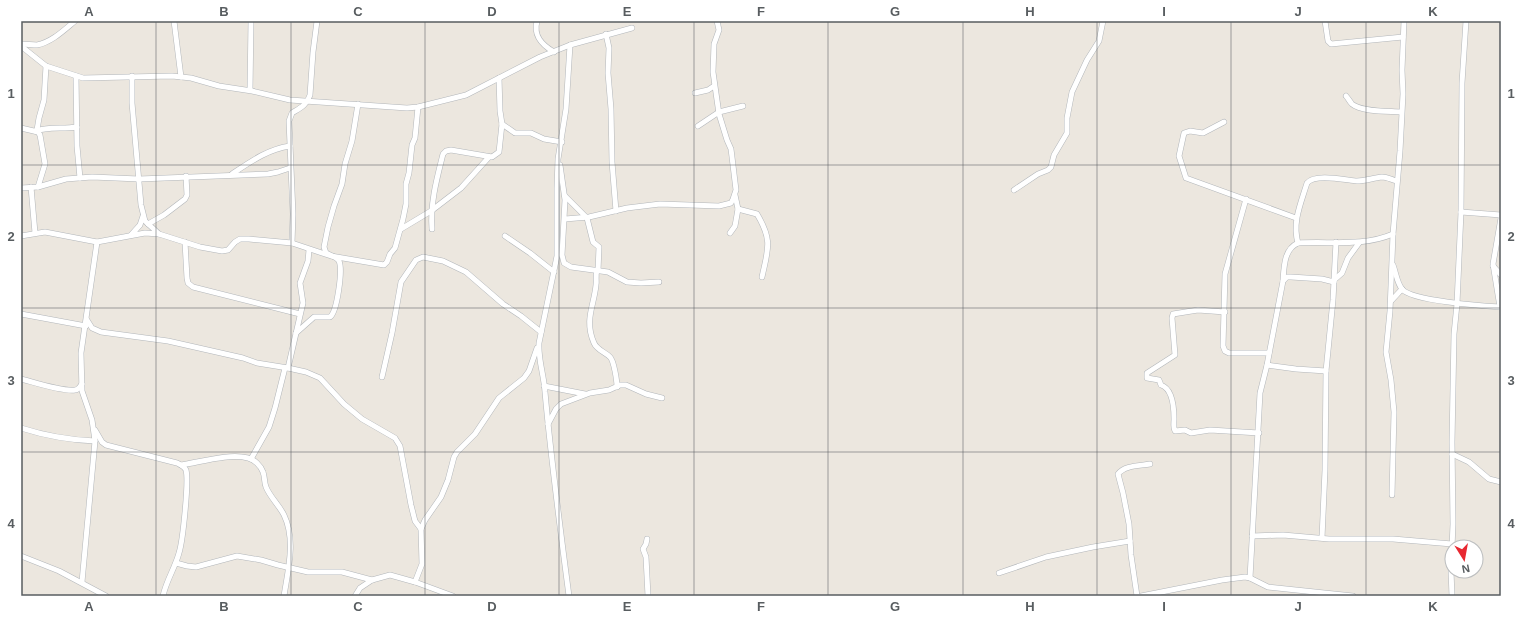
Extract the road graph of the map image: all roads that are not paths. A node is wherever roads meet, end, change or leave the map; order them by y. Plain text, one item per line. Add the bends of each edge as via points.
1 (75, 21) edge
2 (174, 21) edge
3 (251, 21) edge
4 (317, 21) edge
5 (537, 21) edge
6 (717, 21) edge
7 (1103, 21) edge
8 (1325, 21) edge
9 (1404, 21) edge
10 (1466, 21) edge
11 (632, 28) dead end
12 (606, 34) junction
13 (1403, 37) junction
14 (21, 45) edge
15 (570, 45) junction
16 (554, 52) junction
17 (46, 66) junction
18 (76, 76) junction
19 (132, 76) junction
20 (181, 77) junction
21 (499, 78) junction
22 (714, 86) junction
23 (250, 90) junction
24 (695, 93) dead end
25 (1346, 96) dead end
26 (308, 101) junction
27 (358, 104) junction
28 (743, 106) dead end
29 (418, 107) junction
30 (719, 112) junction
31 (1401, 112) junction
32 (1224, 122) dead end
33 (502, 124) junction
34 (698, 126) dead end
35 (77, 127) junction
36 (21, 128) edge
37 (36, 130) junction
38 (562, 142) junction
39 (290, 146) junction
40 (489, 156) junction
41 (558, 159) junction
42 (290, 168) junction
43 (231, 175) junction
44 (186, 176) junction
45 (80, 178) junction
46 (139, 179) junction
47 (1397, 181) junction
48 (31, 187) junction
49 (38, 187) junction
50 (21, 188) edge
51 (1014, 190) dead end
52 (735, 194) junction
53 (565, 196) junction
54 (1246, 199) junction
55 (738, 209) junction
56 (431, 211) junction
57 (616, 211) junction
58 (1461, 212) junction
59 (1501, 215) edge
60 (143, 216) junction
61 (587, 218) junction
62 (1296, 218) junction
63 (1501, 218) edge
64 (565, 219) junction
65 (148, 224) junction
66 (401, 229) junction
67 (432, 229) dead end
68 (36, 233) junction
69 (730, 233) dead end
70 (158, 234) junction
71 (1393, 234) junction
72 (21, 236) edge
73 (131, 236) junction
74 (505, 236) dead end
75 (97, 242) junction
76 (186, 242) junction
77 (1336, 242) junction
78 (1360, 242) junction
79 (1298, 243) junction
80 (292, 244) junction
81 (309, 250) junction
82 (331, 256) junction
83 (1392, 263) junction
84 (1493, 266) junction
85 (598, 270) junction
86 (554, 272) junction
87 (1501, 275) edge
88 (762, 277) dead end
89 (1283, 281) junction
90 (1334, 281) junction
91 (659, 282) dead end
92 (1402, 290) junction
93 (1391, 301) junction
94 (1457, 304) junction
95 (1500, 307) edge
96 (1224, 312) junction
97 (21, 314) edge
98 (300, 314) junction
99 (87, 320) junction
100 (86, 326) junction
101 (541, 332) junction
102 (296, 334) junction
103 (539, 343) junction
104 (1269, 353) junction
105 (1267, 365) junction
106 (287, 368) junction
107 (1326, 371) junction
108 (382, 377) dead end
109 (21, 379) edge
110 (82, 383) junction
111 (544, 386) junction
112 (617, 386) junction
113 (586, 394) junction
114 (662, 398) dead end
115 (547, 426) junction
116 (21, 428) edge
117 (94, 429) junction
118 (1259, 433) junction
119 (95, 441) junction
120 (1452, 454) junction
121 (251, 459) junction
122 (1150, 464) dead end
123 (181, 465) junction
124 (1501, 482) edge
125 (1392, 495) dead end
126 (421, 529) junction
127 (1252, 536) junction
128 (1322, 538) junction
129 (647, 539) dead end
130 (1452, 539) edge
131 (1130, 542) junction
132 (1444, 543) edge
133 (21, 556) edge
134 (176, 563) junction
135 (288, 568) junction
136 (999, 573) dead end
137 (1250, 578) junction
138 (1451, 579) edge
139 (372, 580) junction
140 (82, 582) junction
141 (415, 582) junction
142 (1153, 595) edge
143 (106, 596) edge
144 (163, 596) edge
145 (284, 596) edge
146 (356, 596) edge
147 (453, 596) edge
148 (569, 596) edge
149 (648, 596) edge
150 (1137, 596) edge
151 (1141, 596) edge
152 (1352, 596) edge
153 (1452, 596) edge

1 - 14 street via 46,42
2 - 20 street
3 - 23 street
4 - 26 street via 312,85
5 - 16 street via 536,31 541,43
6 - 22 street via 719,30 714,44
7 - 51 street via 1099,41 1072,92 1067,133 1054,155 1051,167
8 - 13 street via 1327,40 1331,44
9 - 13 street
10 - 58 street via 1462,83
11 - 12 street
12 - 15 street
12 - 57 street via 609,48 608,73
13 - 31 street
14 - 17 street
15 - 16 street
15 - 38 street
16 - 21 street
17 - 18 street
17 - 37 street via 44,100
18 - 19 street
18 - 35 street
19 - 20 street
19 - 46 street
20 - 23 street via 223,87
21 - 29 street via 466,95
21 - 33 street
22 - 24 street
22 - 30 street
23 - 26 street via 290,100
25 - 31 street via 1352,104 1367,110
26 - 27 street
26 - 39 street via 290,114
27 - 29 street
27 - 82 street via 342,184 330,217 324,247 326,253
28 - 30 street
29 - 66 street
30 - 34 street
30 - 52 street via 731,149
31 - 47 street
32 - 54 street via 1203,133 1190,130 1184,133 1179,161 1184,176 1188,179
33 - 38 street via 516,133 531,133 544,139
33 - 40 street via 499,152
35 - 37 street
35 - 45 street
36 - 37 street
37 - 49 street via 40,135 45,160
38 - 41 street
39 - 42 street
39 - 43 street via 261,155
40 - 56 street via 461,188
40 - 56 street via 446,151 443,154
41 - 53 street
41 - 86 street via 557,256
42 - 43 street via 273,173
42 - 80 street
43 - 44 street
44 - 46 street
44 - 65 street via 185,199
45 - 46 street
45 - 49 street
46 - 60 street
47 - 62 street via 1380,177 1357,181 1312,179 1307,183
47 - 71 street
48 - 49 street
48 - 50 street
48 - 68 street
52 - 55 street
52 - 57 street via 731,203 726,205 660,204
53 - 61 street
53 - 64 street
54 - 62 street
54 - 96 street via 1226,274
55 - 69 street via 735,226
55 - 88 street via 757,214 768,236 769,244
56 - 66 street
56 - 67 street
57 - 61 street
58 - 59 street
58 - 94 street
60 - 65 street
60 - 73 street via 140,225
61 - 64 street
61 - 85 street via 593,242 599,247
62 - 79 street
63 - 84 street
64 - 85 street via 562,255 564,264
65 - 70 street
66 - 82 street via 395,248 384,265
68 - 72 street
68 - 75 street via 45,232
70 - 73 street
70 - 76 street
71 - 78 street via 1381,239
71 - 83 street
73 - 75 street
74 - 86 street
75 - 99 street
76 - 80 street via 222,252 244,238
76 - 98 street via 187,278 193,288
77 - 78 street
77 - 79 street
77 - 90 street
78 - 90 street via 1350,254 1342,273
79 - 89 street via 1292,245 1287,253
80 - 81 street
81 - 82 street
81 - 98 street via 300,283 303,303
82 - 102 street via 338,258 340,265 333,314 330,317 314,317
83 - 92 street
83 - 93 street
84 - 87 street
84 - 95 street
85 - 91 street via 627,282
85 - 112 street via 590,315 591,328 595,344 611,358
86 - 101 street
89 - 90 street via 1291,277
89 - 104 street
90 - 107 street
92 - 93 street
92 - 94 street via 1422,298
93 - 125 street via 1386,352 1394,412
94 - 95 street
94 - 120 street
96 - 104 street via 1225,351 1240,354
96 - 118 street via 1198,310 1173,314 1175,354 1148,373 1147,378 1159,380 1167,389 1173,401 1175,431
97 - 100 street
98 - 102 street
99 - 100 street
99 - 106 street via 92,328 101,332 168,341
100 - 110 street via 81,353
101 - 103 street
101 - 108 street via 466,272 443,261 423,257 416,260 401,282
102 - 106 street
103 - 111 street
103 - 126 street via 524,378 499,398 475,434 457,452 441,497
104 - 105 street
105 - 107 street
105 - 118 street via 1260,393
106 - 121 street via 269,427
106 - 126 street via 320,378 362,419 397,439 415,520
107 - 128 street via 1326,470
109 - 110 street via 73,390 79,388
110 - 117 street via 83,396
111 - 113 street
111 - 115 street
112 - 113 street
112 - 114 street via 626,385
113 - 115 street via 561,404
115 - 148 street
116 - 119 street via 66,439
117 - 119 street
117 - 123 street via 106,445
118 - 127 street
119 - 140 street
120 - 124 street via 1469,462 1489,479
120 - 130 street
121 - 123 street via 225,457
121 - 135 street via 263,472 266,488 283,512 289,528
122 - 131 street via 1128,468 1118,474 1124,493
123 - 134 street via 186,469 187,486 182,542
126 - 141 street via 422,564
127 - 128 street
127 - 137 street
128 - 132 street via 1393,539
129 - 149 street via 643,549 646,557
131 - 136 street via 1093,547 1046,558
131 - 150 street
133 - 140 street
134 - 135 street via 196,566 237,556
134 - 144 street
135 - 139 street via 308,572 342,572
135 - 145 street
137 - 142 street via 1222,580
137 - 152 street via 1268,587
138 - 153 street
139 - 141 street via 390,575
139 - 146 street via 360,588
140 - 143 street
141 - 147 street
142 - 151 street

